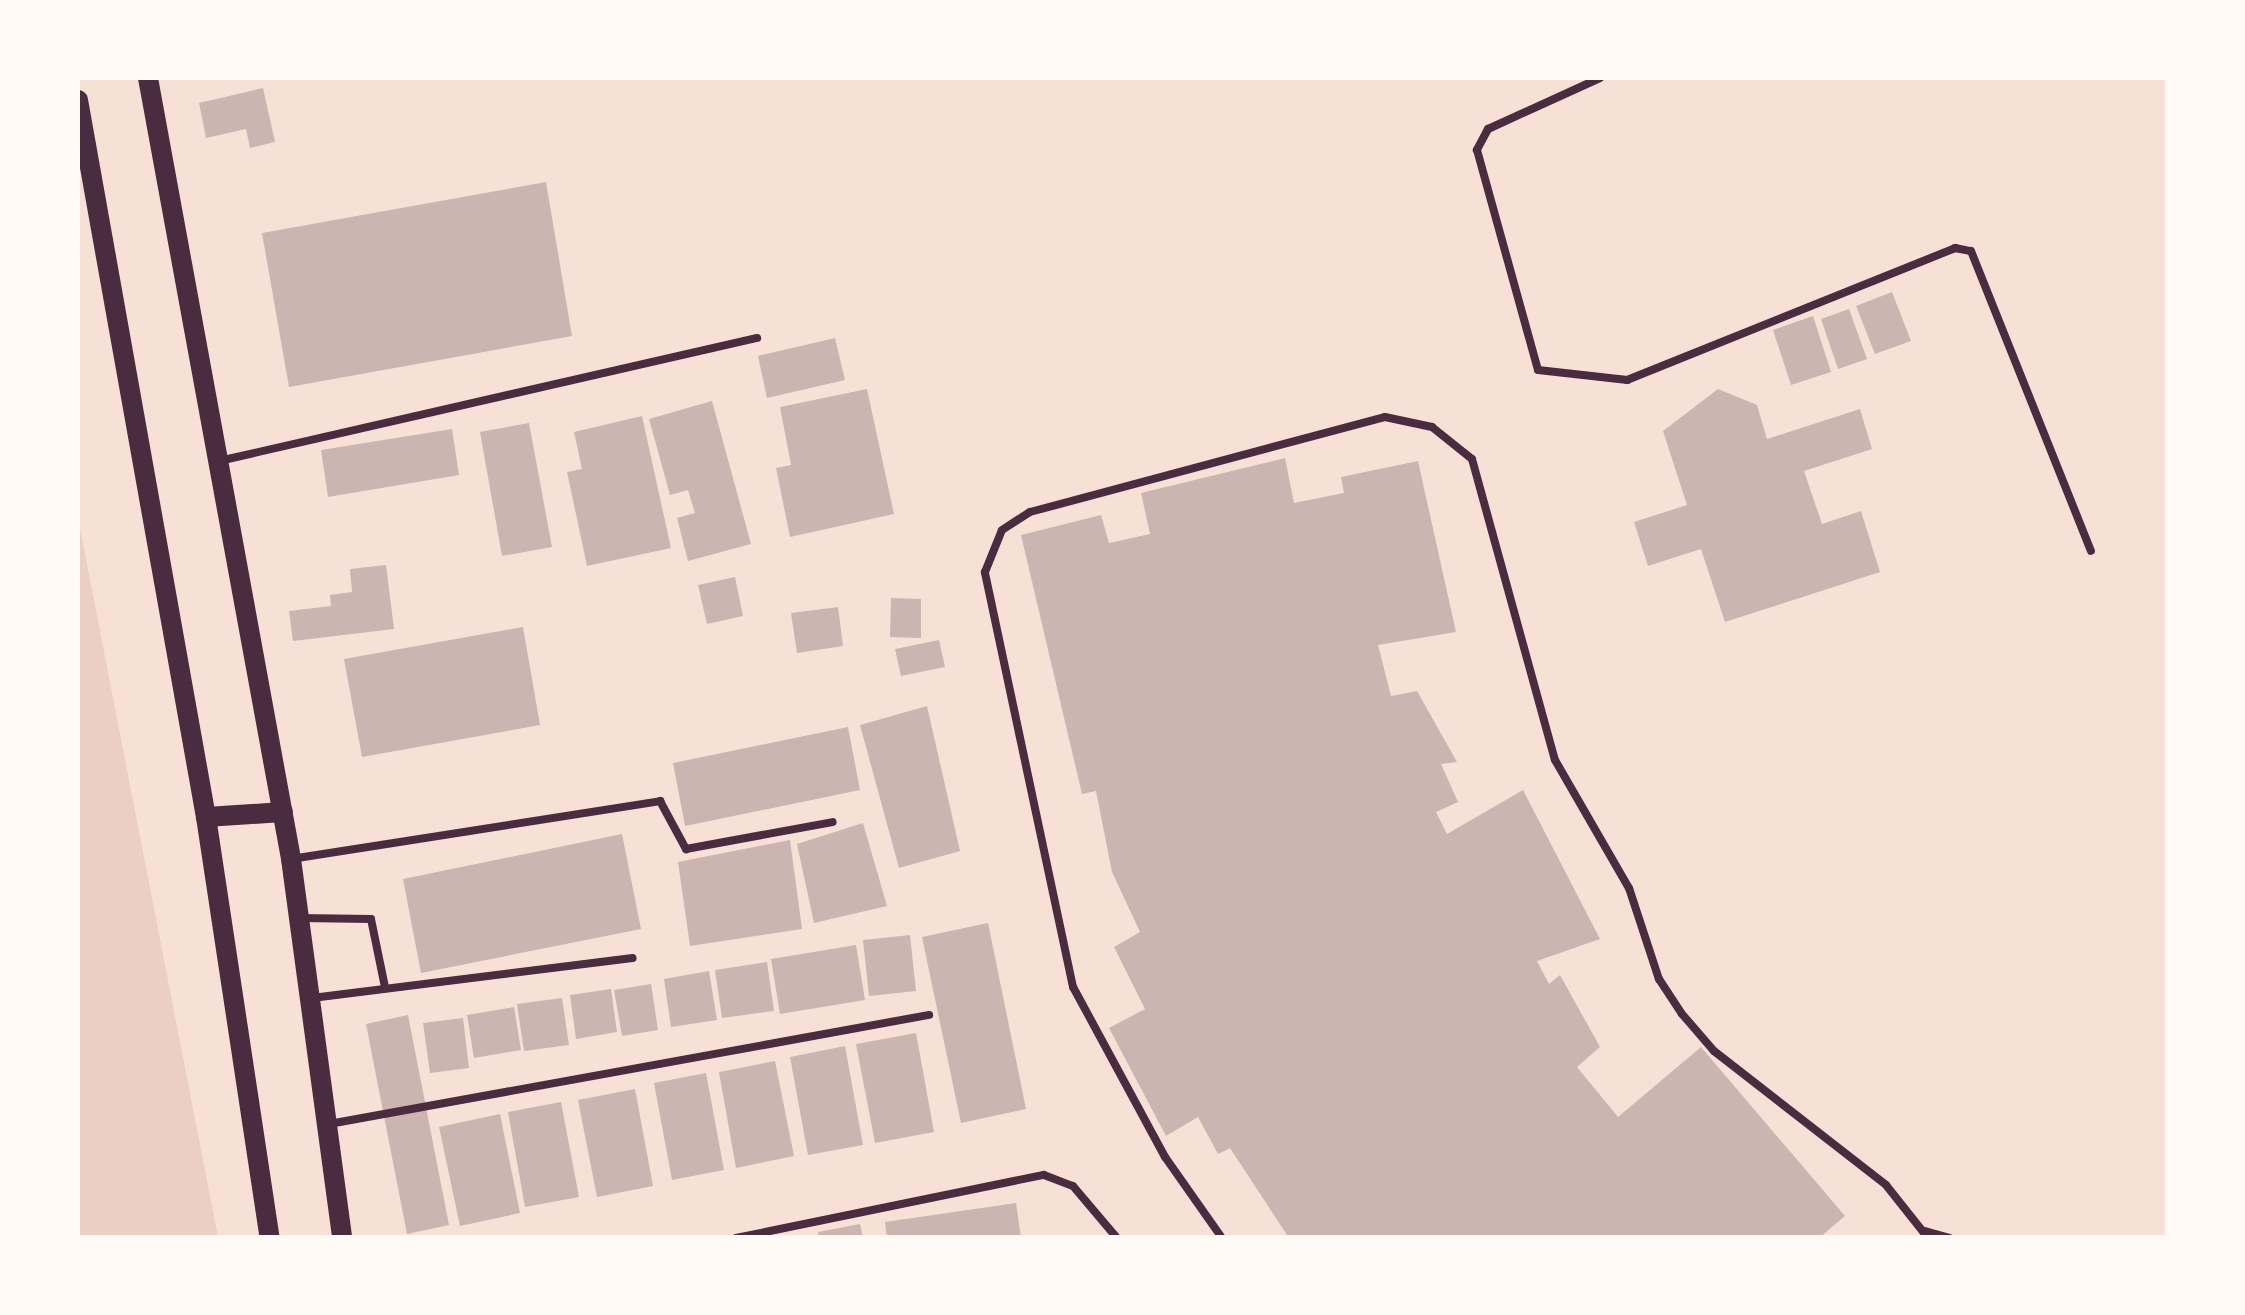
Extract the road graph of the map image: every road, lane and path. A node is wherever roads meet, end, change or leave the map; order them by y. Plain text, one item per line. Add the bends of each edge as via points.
1 (148, 78) edge
2 (1600, 78) edge
3 (78, 100) edge
4 (757, 338) dead end
5 (215, 463) junction
6 (2091, 552) dead end
7 (283, 812) junction
8 (206, 818) junction
9 (834, 822) dead end
10 (291, 859) junction
11 (300, 918) junction
12 (633, 958) dead end
13 (385, 986) junction
14 (312, 998) junction
15 (930, 1015) dead end
16 (329, 1124) junction
17 (1926, 1234) edge
18 (270, 1238) edge
19 (342, 1238) edge
20 (736, 1238) edge
21 (1116, 1238) edge
22 (1222, 1238) edge
23 (1950, 1238) edge

1 - 5 main road
2 - 6 lane via 1488,128 1477,150 1538,370 1627,380 1955,248 1971,251
3 - 8 main road
4 - 5 lane via 248,448
5 - 7 main road
7 - 8 main road
7 - 10 main road
8 - 18 main road
9 - 10 lane via 686,849 660,801
10 - 11 main road
11 - 13 lane via 371,919
11 - 14 main road
12 - 13 lane
13 - 14 lane
14 - 16 main road
15 - 16 lane
16 - 19 main road
17 - 22 lane via 1886,1185 1714,1051 1682,1014 1659,979 1629,888 1555,760 1472,458 1432,428 1385,418 1030,512 1002,530 985,572 1073,987 1165,1158
17 - 23 lane
20 - 21 lane via 1044,1175 1074,1186

